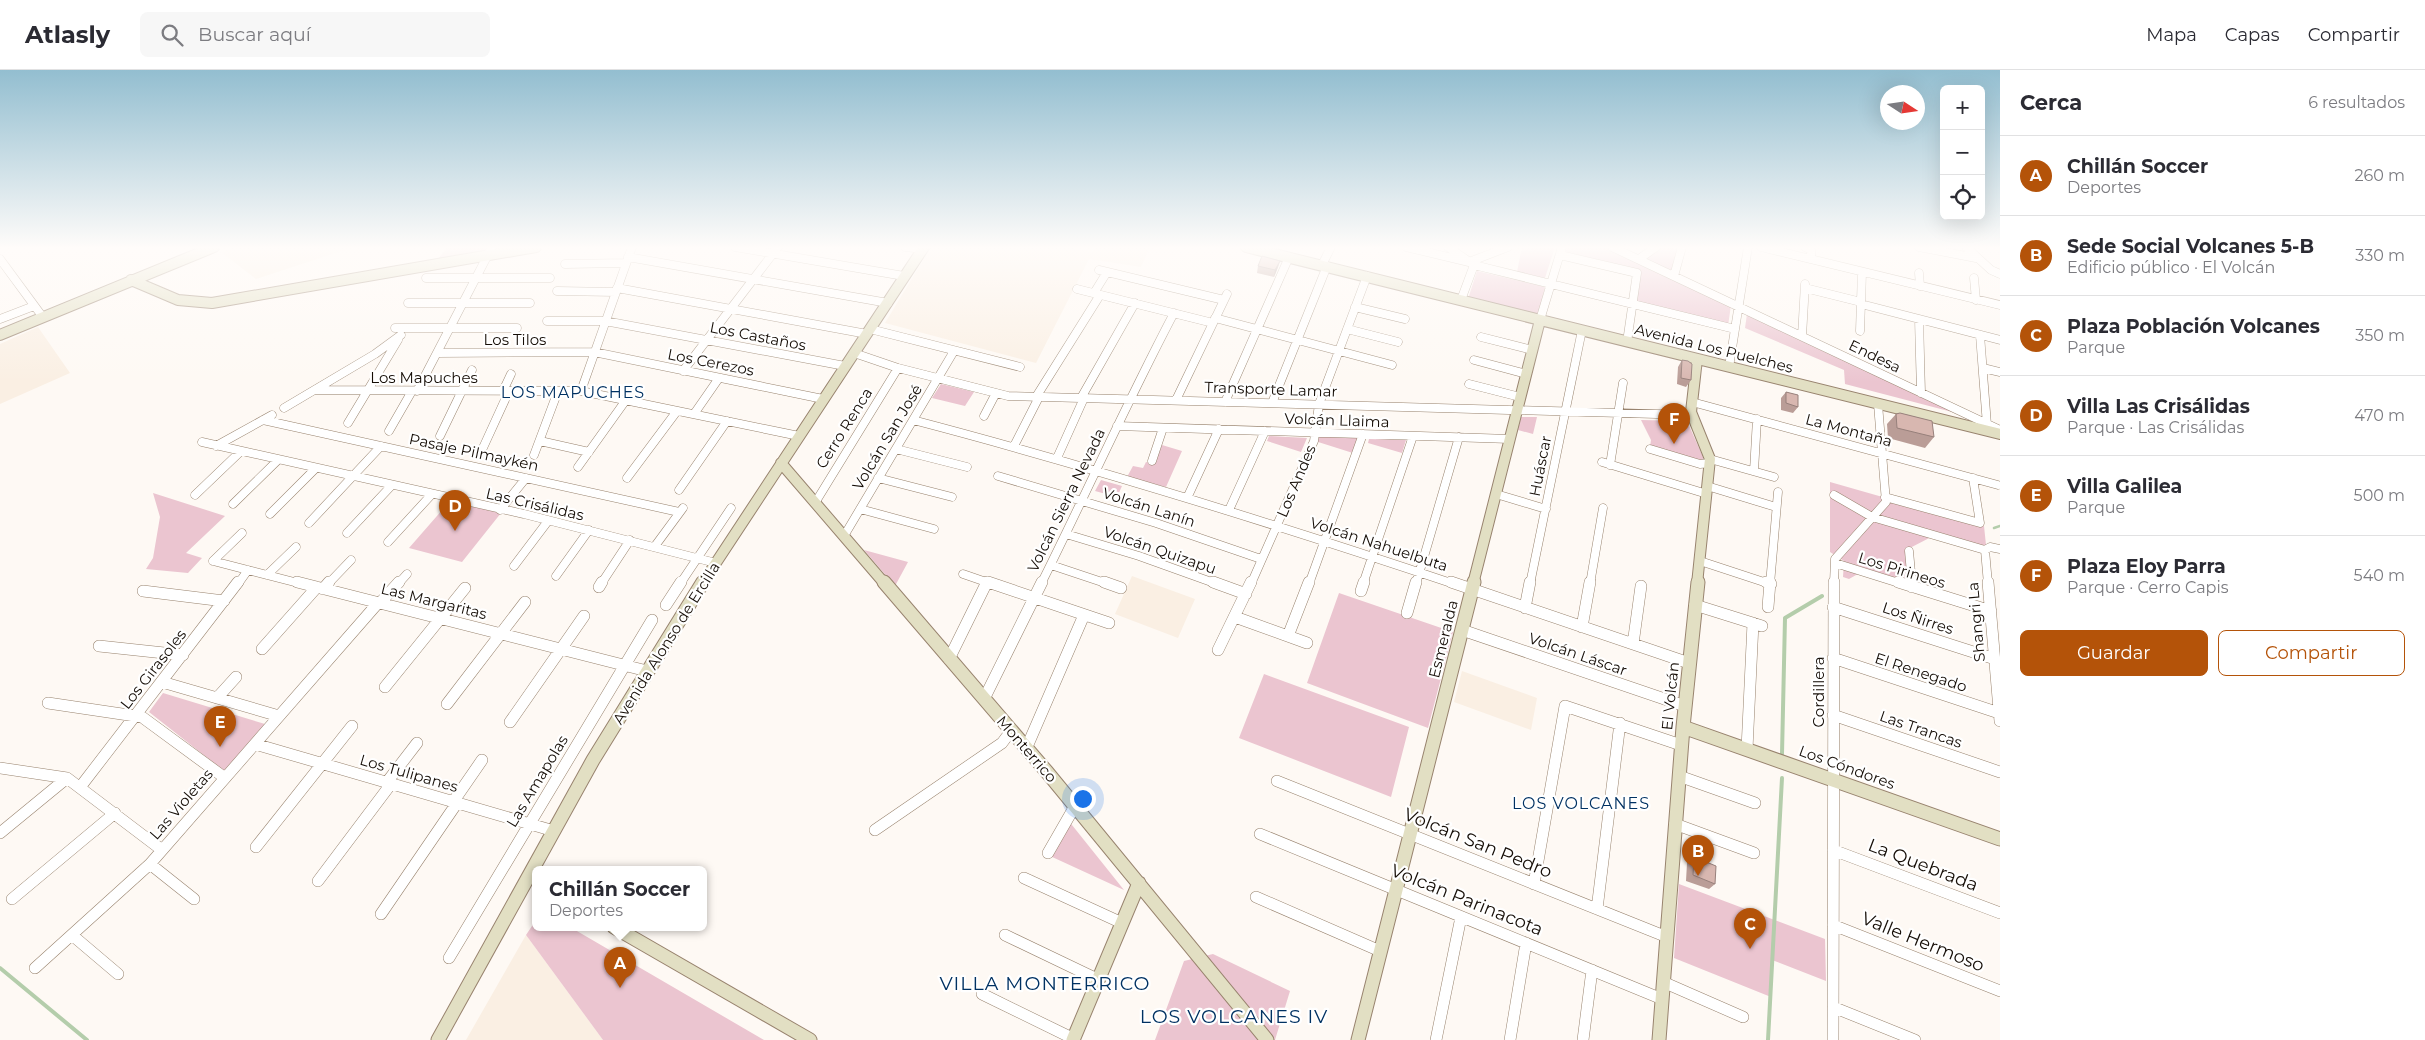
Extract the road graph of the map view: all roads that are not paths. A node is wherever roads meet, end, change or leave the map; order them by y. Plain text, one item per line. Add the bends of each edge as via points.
1 (24, 292) edge
2 (101, 292) edge
3 (160, 292) edge
4 (269, 292) edge
5 (469, 292) edge
6 (615, 292) edge
7 (630, 292) edge
8 (744, 292) edge
9 (828, 292) edge
10 (894, 292) edge
11 (1090, 292) edge
12 (1203, 292) edge
13 (1273, 292) edge
14 (1315, 292) edge
15 (1361, 292) edge
16 (1431, 292) edge
17 (1463, 292) edge
18 (1548, 292) edge
19 (1585, 292) edge
20 (1635, 292) edge
21 (1709, 292) edge
22 (1740, 292) edge
23 (1805, 292) edge
24 (1826, 292) edge
25 (1861, 292) edge
26 (1945, 292) edge
27 (1975, 292) edge
28 (1097, 294) junction
29 (1461, 300) junction
30 (1976, 300) junction
31 (408, 303) dead end
32 (463, 303) junction
33 (530, 303) dead end
34 (888, 303) junction
35 (1135, 303) junction
36 (1861, 303) junction
37 (1633, 304) junction
38 (34, 306) junction
39 (1738, 306) junction
40 (2000, 306) edge
41 (1356, 307) junction
42 (731, 309) junction
43 (1174, 313) junction
44 (42, 316) junction
45 (0, 319) edge
46 (1405, 319) dead end
47 (1919, 319) junction
48 (1214, 320) junction
49 (1540, 320) junction
50 (547, 321) dead end
51 (605, 321) junction
52 (395, 328) dead end
53 (450, 328) junction
54 (517, 328) dead end
55 (1257, 329) junction
56 (1347, 329) junction
57 (1734, 329) junction
58 (1582, 330) junction
59 (1860, 331) dead end
60 (403, 332) junction
61 (868, 332) junction
62 (0, 334) edge
63 (1980, 335) junction
64 (1802, 336) junction
65 (1481, 337) dead end
66 (706, 340) junction
67 (1298, 340) junction
68 (2000, 340) edge
69 (1398, 342) dead end
70 (1628, 342) junction
71 (1532, 350) junction
72 (954, 351) junction
73 (1339, 351) junction
74 (594, 352) junction
75 (437, 353) junction
76 (854, 353) junction
77 (1697, 359) junction
78 (1474, 360) dead end
79 (1392, 365) dead end
80 (846, 366) junction
81 (1020, 367) dead end
82 (1729, 367) junction
83 (898, 368) junction
84 (1982, 368) junction
85 (472, 370) dead end
86 (683, 370) junction
87 (2000, 372) edge
88 (510, 374) dead end
89 (1526, 374) junction
90 (719, 378) junction
91 (938, 378) junction
92 (1623, 382) dead end
93 (1469, 384) dead end
94 (315, 390) junction
95 (369, 390) junction
96 (415, 391) junction
97 (461, 391) junction
98 (506, 391) junction
99 (558, 391) junction
100 (581, 391) junction
101 (996, 393) junction
102 (1921, 393) junction
103 (1037, 397) junction
104 (1520, 397) junction
105 (1083, 398) junction
106 (823, 399) junction
107 (1129, 399) junction
108 (626, 400) junction
109 (1176, 400) junction
110 (1224, 402) junction
111 (1692, 402) junction
112 (1272, 403) junction
113 (1319, 404) junction
114 (1878, 404) junction
115 (284, 408) dead end
116 (1517, 409) junction
117 (1565, 410) junction
118 (677, 411) junction
119 (1618, 412) junction
120 (272, 414) dead end
121 (694, 414) junction
122 (1692, 415) junction
123 (984, 416) dead end
124 (263, 420) junction
125 (913, 420) junction
126 (1756, 420) junction
127 (727, 421) junction
128 (348, 423) dead end
129 (1987, 424) junction
130 (1117, 426) junction
131 (1163, 428) junction
132 (1219, 430) junction
133 (2000, 430) edge
134 (389, 431) dead end
135 (1265, 431) junction
136 (1314, 432) junction
137 (1363, 434) junction
138 (2000, 434) edge
139 (440, 436) dead end
140 (799, 436) junction
141 (1413, 436) junction
142 (1459, 437) junction
143 (1510, 439) junction
144 (540, 441) junction
145 (202, 442) dead end
146 (216, 446) junction
147 (382, 446) junction
148 (1014, 446) junction
149 (896, 449) junction
150 (1650, 449) dead end
151 (482, 450) dead end
152 (241, 451) junction
153 (589, 452) junction
154 (1881, 453) junction
155 (534, 455) dead end
156 (1057, 458) junction
157 (278, 460) junction
158 (1152, 461) dead end
159 (1710, 461) junction
160 (781, 463) junction
161 (578, 466) dead end
162 (968, 467) dead end
163 (316, 468) junction
164 (1098, 470) junction
165 (1754, 471) junction
166 (353, 476) junction
167 (998, 476) dead end
168 (1774, 477) dead end
169 (526, 478) junction
170 (627, 478) dead end
171 (878, 478) junction
172 (1973, 478) junction
173 (1998, 484) dead end
174 (392, 485) junction
175 (679, 490) dead end
176 (1707, 490) junction
177 (1778, 492) dead end
178 (432, 494) junction
179 (1496, 494) junction
180 (195, 495) dead end
181 (1834, 495) dead end
182 (1188, 496) junction
183 (952, 497) dead end
184 (1885, 497) junction
185 (1083, 500) junction
186 (815, 503) junction
187 (232, 504) dead end
188 (1776, 507) junction
189 (731, 508) dead end
190 (1603, 508) dead end
191 (860, 509) junction
192 (1546, 509) junction
193 (500, 510) junction
194 (1229, 510) junction
195 (270, 514) dead end
196 (1872, 518) junction
197 (548, 521) junction
198 (309, 523) dead end
199 (1277, 526) junction
200 (934, 528) dead end
201 (588, 530) junction
202 (242, 533) dead end
203 (347, 533) dead end
204 (1066, 534) junction
205 (844, 536) junction
206 (630, 540) junction
207 (388, 542) dead end
208 (1325, 542) junction
209 (655, 546) junction
210 (296, 547) dead end
211 (2000, 549) edge
212 (1985, 550) junction
213 (1909, 551) dead end
214 (1372, 557) junction
215 (697, 558) junction
216 (1261, 559) junction
217 (351, 560) dead end
218 (1700, 561) junction
219 (716, 563) junction
220 (1835, 564) junction
221 (1051, 565) junction
222 (514, 566) dead end
223 (248, 570) junction
224 (1420, 573) junction
225 (407, 574) dead end
226 (963, 574) dead end
227 (267, 575) junction
228 (556, 576) dead end
229 (987, 582) junction
230 (1771, 584) junction
231 (599, 586) dead end
232 (1641, 586) dead end
233 (1912, 587) junction
234 (320, 588) junction
235 (465, 588) dead end
236 (1121, 588) dead end
237 (1360, 590) dead end
238 (1472, 590) junction
239 (143, 591) dead end
240 (1246, 594) junction
241 (1034, 598) junction
242 (224, 601) junction
243 (525, 602) dead end
244 (379, 603) junction
245 (666, 605) dead end
246 (1695, 605) junction
247 (1768, 607) dead end
248 (1832, 607) junction
249 (1526, 608) junction
250 (1991, 611) junction
251 (1407, 613) dead end
252 (1084, 615) junction
253 (584, 616) dead end
254 (1235, 617) junction
255 (440, 619) junction
256 (652, 620) dead end
257 (1108, 624) dead end
258 (1582, 627) junction
259 (1996, 627) edge
260 (1462, 630) junction
261 (500, 634) junction
262 (1288, 636) junction
263 (1306, 643) dead end
264 (1633, 644) junction
265 (99, 646) dead end
266 (262, 648) dead end
267 (561, 649) junction
268 (1218, 650) dead end
269 (182, 655) junction
270 (1833, 658) junction
271 (1995, 658) junction
272 (949, 659) junction
273 (1689, 663) junction
274 (623, 665) junction
275 (647, 671) junction
276 (236, 677) dead end
277 (162, 682) junction
278 (384, 687) dead end
279 (217, 698) junction
280 (984, 699) junction
281 (48, 703) dead end
282 (447, 704) dead end
283 (1685, 706) junction
284 (1999, 713) edge
285 (136, 715) junction
286 (1833, 715) junction
287 (279, 716) junction
288 (2000, 721) edge
289 (510, 722) dead end
290 (1620, 723) junction
291 (352, 726) dead end
292 (1683, 727) junction
293 (1011, 731) junction
294 (417, 742) dead end
295 (255, 744) junction
296 (1681, 744) junction
297 (1026, 749) junction
298 (1747, 749) junction
299 (482, 760) dead end
300 (322, 764) junction
301 (0, 768) edge
302 (2000, 772) edge
303 (1679, 776) junction
304 (68, 778) junction
305 (225, 778) junction
306 (1834, 779) junction
307 (1277, 781) dead end
308 (389, 783) junction
309 (81, 786) junction
310 (455, 802) junction
311 (1755, 803) dead end
312 (1075, 806) junction
313 (115, 813) junction
314 (528, 823) junction
315 (1675, 824) junction
316 (875, 830) dead end
317 (554, 831) junction
318 (0, 833) edge
319 (1260, 834) dead end
320 (1410, 834) junction
321 (2000, 839) edge
322 (256, 846) dead end
323 (162, 850) junction
324 (1833, 850) junction
325 (1048, 852) dead end
326 (1754, 853) dead end
327 (150, 864) junction
328 (538, 866) edge
329 (1024, 878) dead end
330 (532, 879) edge
331 (318, 881) dead end
332 (1139, 883) junction
333 (1534, 884) junction
334 (1396, 890) junction
335 (1256, 897) dead end
336 (12, 899) dead end
337 (194, 899) dead end
338 (1597, 909) junction
339 (2000, 913) edge
340 (381, 914) dead end
341 (1462, 917) junction
342 (1122, 923) junction
343 (1833, 925) junction
344 (621, 931) edge
345 (72, 935) junction
346 (1005, 935) dead end
347 (1666, 937) junction
348 (1526, 943) junction
349 (1380, 951) junction
350 (449, 958) dead end
351 (35, 968) dead end
352 (1592, 970) junction
353 (118, 974) dead end
354 (1099, 980) junction
355 (1663, 982) junction
356 (2000, 991) edge
357 (982, 994) dead end
358 (1662, 999) junction
359 (1833, 1006) junction
360 (1743, 1017) dead end
361 (438, 1040) edge
362 (810, 1040) edge
363 (1074, 1040) edge
364 (1267, 1040) edge
365 (1358, 1040) edge
366 (1436, 1040) edge
367 (1510, 1040) edge
368 (1583, 1040) edge
369 (1659, 1040) edge
370 (1833, 1040) edge
371 (1915, 1040) edge

1 - 38 street
2 - 44 street
3 - 4 street via 178,300 212,303
5 - 32 street
6 - 51 street
7 - 42 street
8 - 42 street
9 - 34 street
10 - 34 street, Avenida Alonso de Ercilla
11 - 28 street
12 - 48 street via 1225,297
13 - 55 street
14 - 67 street
15 - 41 street, Los Andes
16 - 29 street, Avenida Los Puelches
17 - 29 street
18 - 49 street, Esmeralda
19 - 37 street
20 - 37 street
21 - 39 street, Endesa
22 - 39 street
23 - 64 street
24 - 36 street
25 - 36 street
26 - 30 street
27 - 30 street
28 - 35 street
28 - 103 street
29 - 49 street, Avenida Los Puelches
30 - 40 street
31 - 32 street
32 - 33 street
32 - 53 street
34 - 61 street, Avenida Alonso de Ercilla
35 - 43 street
35 - 105 street
36 - 47 street
36 - 59 street
37 - 57 street
37 - 70 street
38 - 44 street
38 - 45 street
39 - 57 street
39 - 64 street, Endesa
41 - 46 street
41 - 56 street, Los Andes
42 - 61 street
42 - 66 street
43 - 48 street
43 - 107 street, Volcán Sierra Nevada
44 - 62 street
47 - 63 street
47 - 102 street
48 - 55 street
48 - 109 street
49 - 58 street, Avenida Los Puelches
49 - 71 street, Esmeralda
50 - 51 street, Los Castaños
51 - 66 street, Los Castaños
51 - 74 street
52 - 60 street
53 - 54 street
53 - 60 street
53 - 75 street
55 - 67 street
55 - 110 street
56 - 69 street
56 - 73 street, Los Andes
57 - 82 street
58 - 70 street, Avenida Los Puelches
58 - 117 street, Huáscar
60 - 94 street
60 - 95 street
61 - 72 street
61 - 76 street, Avenida Alonso de Ercilla
63 - 68 street
63 - 84 street
64 - 102 street, Endesa
65 - 71 street
66 - 80 street, Los Castaños
66 - 86 street
67 - 73 street
67 - 112 street
70 - 77 street, Avenida Los Puelches
71 - 89 street, Esmeralda
72 - 81 street
72 - 91 street, Volcán San José
73 - 79 street
73 - 113 street, Los Andes
74 - 75 street, Los Tilos
74 - 86 street, Los Cerezos
74 - 100 street
75 - 96 street
76 - 80 street, Avenida Alonso de Ercilla
76 - 83 street, Transporte Lamar
77 - 82 street, Avenida Los Puelches
77 - 111 street, El Volcán
78 - 89 street
80 - 106 street, Avenida Alonso de Ercilla
82 - 114 street, Avenida Los Puelches
83 - 91 street, Transporte Lamar
83 - 186 street, Cerro Renca
84 - 87 street
84 - 129 street
85 - 97 street
86 - 90 street, Los Cerezos
88 - 98 street
89 - 104 street, Esmeralda
90 - 106 street, Los Cerezos
90 - 121 street
91 - 101 street, Transporte Lamar
91 - 125 street, Volcán San José
92 - 119 street
93 - 104 street
94 - 95 street, Los Mapuches
94 - 115 street
95 - 96 street, Los Mapuches
95 - 128 street
96 - 97 street, Los Mapuches
96 - 134 street
97 - 98 street, Los Mapuches
97 - 139 street
98 - 99 street, Los Mapuches
98 - 151 street
99 - 100 street, Los Mapuches
99 - 144 street
100 - 108 street, Los Mapuches
101 - 103 street, Transporte Lamar
101 - 123 street
102 - 129 street, Endesa
103 - 105 street, Transporte Lamar
103 - 148 street
104 - 116 street, Esmeralda
105 - 107 street, Transporte Lamar
105 - 156 street
106 - 140 street, Avenida Alonso de Ercilla
107 - 109 street, Transporte Lamar
107 - 130 street, Volcán Sierra Nevada
108 - 118 street, Los Mapuches
108 - 153 street
109 - 110 street, Transporte Lamar
110 - 112 street, Transporte Lamar
111 - 122 street, El Volcán
111 - 126 street, La Montaña
112 - 113 street, Transporte Lamar
113 - 116 street, Transporte Lamar
113 - 136 street, Los Andes
114 - 138 street, Avenida Los Puelches
114 - 154 street
116 - 117 street, Transporte Lamar
116 - 143 street, Esmeralda
117 - 119 street, Transporte Lamar
117 - 192 street, Huáscar
118 - 121 street, Los Mapuches
118 - 170 street
119 - 122 street, Transporte Lamar
119 - 176 street via 1606,463
120 - 124 street
121 - 127 street, Los Mapuches
122 - 159 street, El Volcán
124 - 146 street
124 - 147 street, Pasaje Pilmaykén
125 - 148 street, Volcán Nahuelbuta
125 - 149 street, Volcán San José
126 - 154 street, La Montaña
126 - 165 street
127 - 140 street, Los Mapuches
127 - 175 street
129 - 133 street, Endesa
130 - 131 street, Volcán Llaima
130 - 164 street, Volcán Sierra Nevada
131 - 132 street, Volcán Llaima
131 - 158 street
132 - 135 street, Volcán Llaima
132 - 182 street
135 - 136 street, Volcán Llaima
135 - 194 street
136 - 137 street, Volcán Llaima
136 - 199 street, Los Andes via 1314,441
137 - 141 street, Volcán Llaima
137 - 208 street
140 - 160 street, Avenida Alonso de Ercilla
141 - 142 street, Volcán Llaima
141 - 214 street
142 - 143 street, Volcán Llaima
142 - 224 street
143 - 179 street, Esmeralda
144 - 153 street
144 - 155 street
145 - 146 street, Las Crisálidas
146 - 152 street, Las Crisálidas
147 - 166 street
147 - 169 street, Pasaje Pilmaykén
148 - 156 street, Volcán Nahuelbuta
149 - 162 street
149 - 171 street, Volcán San José
150 - 159 street via 1700,464
152 - 157 street, Las Crisálidas
152 - 180 street
153 - 161 street
154 - 172 street, La Montaña
154 - 184 street
156 - 164 street, Volcán Nahuelbuta
157 - 163 street, Las Crisálidas
157 - 187 street
159 - 165 street
159 - 176 street, El Volcán
160 - 186 street, Monterrico
160 - 219 street, Avenida Alonso de Ercilla
163 - 166 street, Las Crisálidas
163 - 195 street
164 - 182 street, Volcán Nahuelbuta
164 - 185 street, Volcán Sierra Nevada
165 - 168 street
166 - 174 street, Las Crisálidas
166 - 198 street
167 - 185 street, Volcán Lanín
169 - 193 street
169 - 209 street, Pasaje Pilmaykén via 681,510
171 - 183 street
171 - 191 street, Volcán San José
172 - 173 street, La Montaña
172 - 184 street via 1980,523
174 - 178 street, Las Crisálidas
174 - 203 street
176 - 188 street
176 - 218 street, El Volcán
177 - 188 street
178 - 193 street, Las Crisálidas
178 - 207 street
179 - 192 street
179 - 238 street, Esmeralda
181 - 196 street
182 - 194 street, Volcán Nahuelbuta
184 - 196 street via 1886,502
185 - 204 street, Volcán Sierra Nevada
185 - 216 street, Volcán Lanín
186 - 205 street, Monterrico
188 - 230 street
189 - 215 street
190 - 258 street
191 - 200 street
191 - 205 street, Volcán San José
192 - 249 street, Huáscar
193 - 197 street, Las Crisálidas
194 - 199 street, Volcán Nahuelbuta
196 - 212 street
196 - 220 street via 1835,559
197 - 201 street, Las Crisálidas
197 - 222 street
199 - 208 street, Volcán Nahuelbuta
199 - 216 street, Los Andes
201 - 206 street, Las Crisálidas
201 - 228 street
202 - 223 street, Las Margaritas via 213,561
204 - 221 street, Volcán Sierra Nevada
204 - 240 street, Volcán Quizapu
205 - 272 street, Monterrico
206 - 209 street, Las Crisálidas
206 - 231 street
208 - 214 street, Volcán Nahuelbuta
208 - 262 street
209 - 215 street, Las Crisálidas
210 - 227 street
211 - 212 street via 1990,547
212 - 250 street, Shangri La
213 - 233 street
214 - 224 street, Volcán Nahuelbuta
214 - 237 street
215 - 219 street, Las Crisálidas
215 - 245 street
216 - 240 street, Los Andes
217 - 234 street
218 - 230 street
218 - 246 street, El Volcán
219 - 275 street, Avenida Alonso de Ercilla
220 - 233 street, Los Pirineos
220 - 248 street, Cordillera
221 - 236 street
221 - 241 street, Volcán Sierra Nevada
223 - 227 street, Las Margaritas
223 - 242 street, Los Girasoles
224 - 238 street, Volcán Nahuelbuta
224 - 251 street
225 - 244 street
226 - 229 street
227 - 234 street, Las Margaritas
229 - 241 street
229 - 272 street
230 - 247 street
232 - 264 street
233 - 250 street, Los Pirineos
234 - 244 street, Las Margaritas
234 - 266 street
235 - 255 street
238 - 249 street, Volcán Nahuelbuta
238 - 260 street, Esmeralda
239 - 242 street
240 - 254 street, Los Andes
241 - 252 street
241 - 280 street, Volcán Sierra Nevada
242 - 269 street, Los Girasoles
243 - 261 street
244 - 255 street, Las Margaritas
244 - 287 street, Las Violetas
246 - 273 street, El Volcán
246 - 298 street via 1757,625
248 - 270 street, Cordillera
248 - 271 street, Los Ñirres
249 - 258 street, Volcán Nahuelbuta
250 - 259 street, Shangri La
252 - 257 street
252 - 297 street
253 - 267 street
254 - 262 street
254 - 268 street, Los Andes
255 - 261 street, Las Margaritas
255 - 278 street
256 - 274 street, Las Amapolas
258 - 264 street, Volcán Nahuelbuta
259 - 271 street, Shangri La
260 - 283 street, Volcán Láscar
260 - 320 street, Esmeralda
261 - 267 street, Las Margaritas
261 - 282 street
262 - 263 street
264 - 273 street, Volcán Nahuelbuta
265 - 269 street
267 - 274 street, Las Margaritas
267 - 289 street
269 - 277 street, Los Girasoles
270 - 284 street, El Renegado
270 - 286 street, Cordillera
271 - 284 street, Shangri La
272 - 280 street, Monterrico
273 - 283 street, El Volcán
274 - 275 street, Las Margaritas
274 - 314 street, Las Amapolas
275 - 317 street, Avenida Alonso de Ercilla
276 - 279 street
277 - 279 street
277 - 285 street, Los Girasoles
279 - 287 street
280 - 293 street, Monterrico
281 - 285 street
283 - 292 street, El Volcán
284 - 288 street, Shangri La
285 - 305 street via 146,719
285 - 309 street, Los Girasoles
286 - 302 street, Las Trancas
286 - 306 street, Cordillera
287 - 295 street, Las Violetas
290 - 296 street
290 - 333 street via 1567,706
290 - 338 street
291 - 300 street
292 - 296 street, El Volcán
292 - 298 street, Los Cóndores
293 - 297 street, Monterrico
293 - 316 street via 1002,743
294 - 308 street
295 - 300 street, Los Tulipanes
295 - 305 street, Las Violetas
296 - 303 street, El Volcán
297 - 312 street, Monterrico
298 - 306 street, Los Cóndores
299 - 310 street
300 - 308 street, Los Tulipanes
300 - 322 street
301 - 304 street
303 - 311 street
303 - 315 street, El Volcán
304 - 309 street
304 - 318 street
305 - 323 street, Las Violetas
306 - 321 street, Los Cóndores
306 - 324 street, Cordillera
307 - 320 street, Volcán San Pedro
308 - 310 street, Los Tulipanes
308 - 331 street
309 - 313 street
310 - 314 street, Los Tulipanes
310 - 340 street
312 - 325 street
312 - 332 street, Monterrico
313 - 323 street
313 - 336 street
314 - 317 street, Los Tulipanes
314 - 350 street, Las Amapolas
315 - 326 street
315 - 347 street, El Volcán
317 - 328 street, Avenida Alonso de Ercilla
319 - 334 street, Volcán Parinacota
320 - 333 street, Volcán San Pedro
320 - 334 street, Esmeralda
323 - 327 street, Las Violetas
324 - 339 street, La Quebrada
324 - 343 street, Cordillera
327 - 337 street
327 - 345 street, Las Violetas
329 - 342 street
330 - 361 street, Avenida Alonso de Ercilla
332 - 342 street
332 - 364 street, Monterrico
333 - 338 street, Volcán San Pedro
334 - 341 street, Volcán Parinacota
334 - 349 street, Esmeralda
335 - 349 street
338 - 347 street, Volcán San Pedro
341 - 348 street, Volcán Parinacota
341 - 366 street
342 - 354 street
343 - 356 street, Valle Hermoso
343 - 359 street, Cordillera
344 - 362 street
345 - 351 street, Las Violetas
345 - 353 street
346 - 354 street
347 - 355 street, El Volcán
348 - 352 street, Volcán Parinacota
348 - 367 street
349 - 365 street, Esmeralda
352 - 358 street, Volcán Parinacota
352 - 368 street
354 - 363 street
355 - 358 street, El Volcán
355 - 360 street
357 - 363 street
358 - 369 street, El Volcán
359 - 370 street, Cordillera
359 - 371 street

